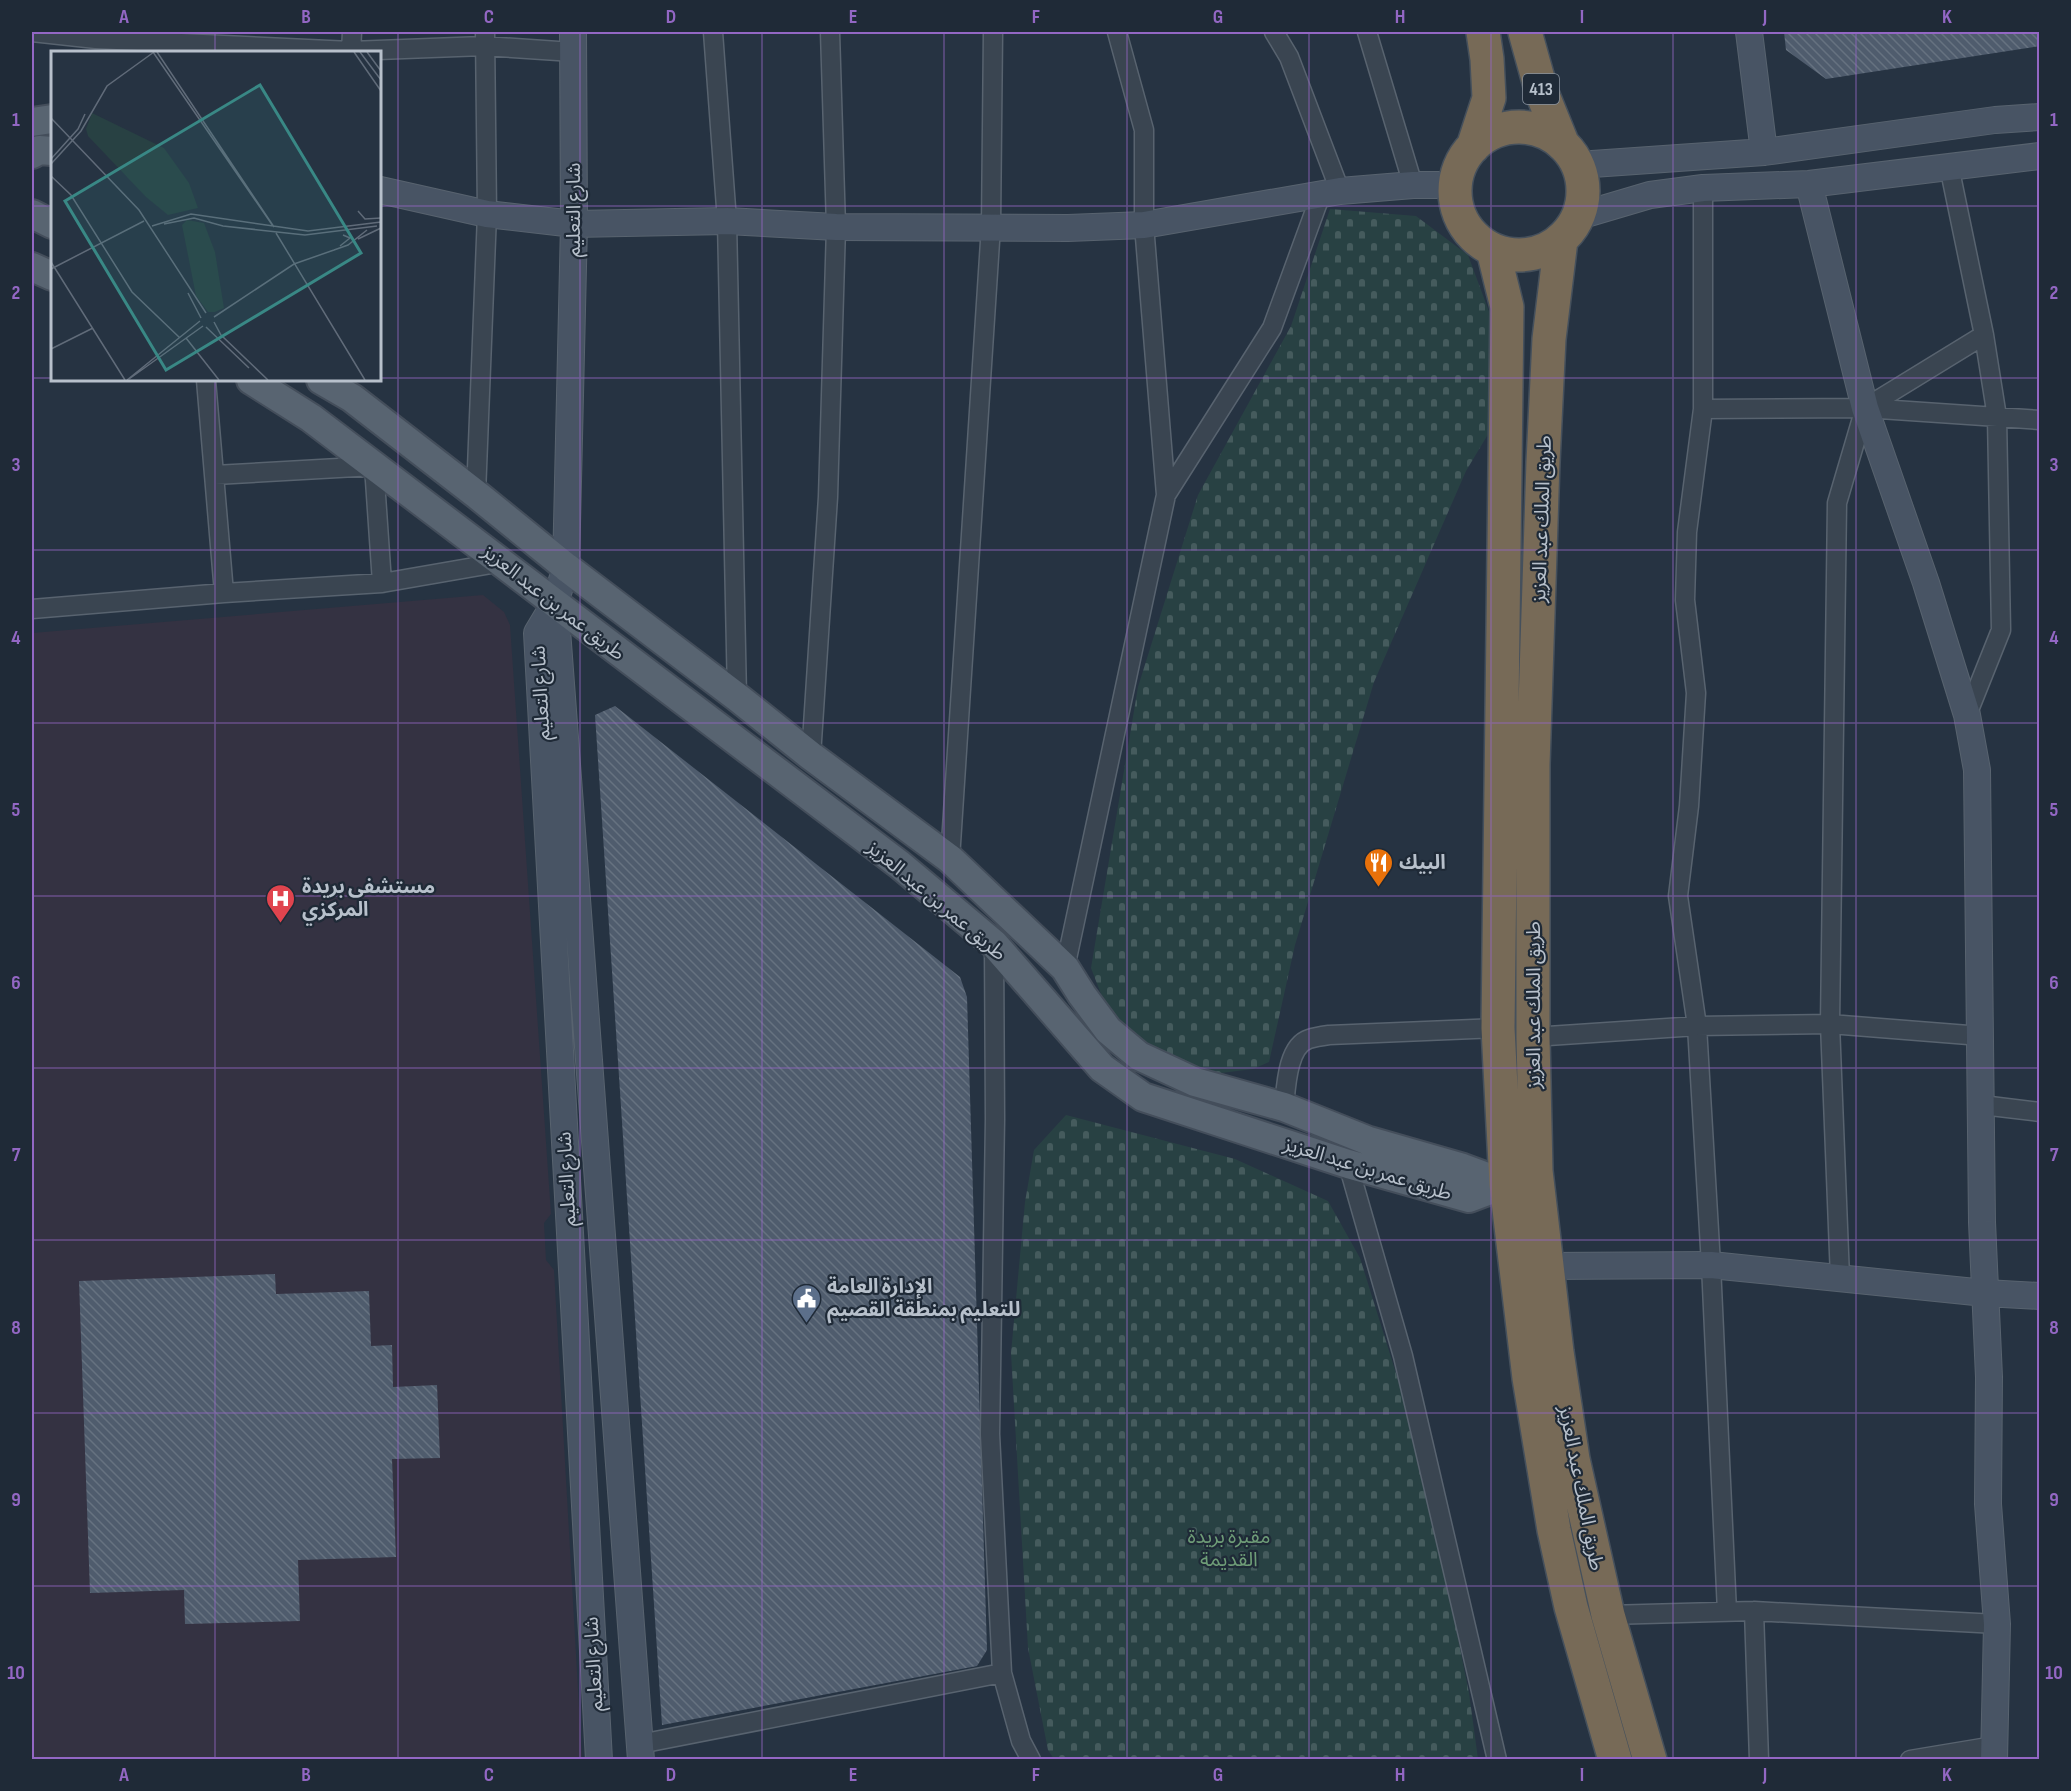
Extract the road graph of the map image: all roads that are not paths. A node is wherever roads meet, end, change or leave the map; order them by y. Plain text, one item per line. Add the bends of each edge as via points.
1 (32, 32) edge
2 (352, 32) edge
3 (713, 32) edge
4 (830, 32) edge
5 (993, 32) edge
6 (1117, 32) edge
7 (1274, 32) edge
8 (1367, 32) edge
9 (1483, 32) edge
10 (1525, 32) edge
11 (1749, 32) edge
12 (484, 39) edge
13 (573, 42) edge
14 (225, 43) edge
15 (337, 51) edge
16 (351, 51) edge
17 (361, 51) edge
18 (2040, 117) edge
19 (51, 118) edge
20 (32, 120) edge
21 (1473, 147) junction
22 (51, 150) edge
23 (1764, 152) junction
24 (32, 154) edge
25 (1571, 155) junction
26 (2040, 156) edge
27 (1949, 166) junction
28 (1809, 184) junction
29 (1413, 185) junction
30 (1455, 185) junction
31 (1703, 188) junction
32 (381, 190) edge
33 (1331, 192) junction
34 (32, 214) edge
35 (487, 214) junction
36 (727, 221) junction
37 (51, 224) edge
38 (574, 224) junction
39 (1144, 225) junction
40 (991, 226) junction
41 (836, 227) junction
42 (1570, 228) junction
43 (32, 234) edge
44 (51, 244) edge
45 (1493, 250) junction
46 (32, 267) edge
47 (51, 276) edge
48 (32, 277) edge
49 (51, 281) edge
50 (1984, 335) junction
51 (206, 381) edge
52 (253, 381) edge
53 (324, 381) edge
54 (352, 389) edge
55 (1864, 408) junction
56 (1703, 409) junction
57 (1996, 417) junction
58 (2040, 420) edge
59 (375, 466) junction
60 (215, 475) junction
61 (476, 494) junction
62 (1166, 495) junction
63 (503, 562) junction
64 (566, 567) junction
65 (382, 583) junction
66 (224, 593) junction
67 (555, 603) junction
68 (32, 609) edge
69 (737, 697) junction
70 (1967, 715) junction
71 (811, 756) junction
72 (950, 859) junction
73 (994, 944) junction
74 (1065, 968) junction
75 (1830, 1024) junction
76 (1697, 1026) junction
77 (1498, 1028) junction
78 (1981, 1036) junction
79 (1533, 1037) junction
80 (1982, 1105) junction
81 (1284, 1107) junction
82 (2040, 1112) edge
83 (1348, 1164) junction
84 (1506, 1184) junction
85 (1712, 1265) junction
86 (1547, 1266) junction
87 (1840, 1278) junction
88 (1985, 1293) junction
89 (2040, 1296) edge
90 (1754, 1611) junction
91 (1726, 1612) junction
92 (1608, 1615) junction
93 (1996, 1624) junction
94 (1002, 1673) junction
95 (640, 1751) edge
96 (1994, 1753) edge
97 (599, 1760) edge
98 (1031, 1760) edge
99 (1497, 1760) edge
100 (1615, 1760) edge
101 (1650, 1760) edge
102 (1759, 1760) edge
103 (1910, 1760) edge

1 - 14 street via 96,39
2 - 16 street
3 - 36 street
4 - 41 street
5 - 40 street
6 - 39 street via 1144,130
7 - 33 street via 1289,57
8 - 29 street
9 - 21 highway via 1489,99
10 - 25 highway, 413 via 1542,93
11 - 23 street
12 - 13 street
12 - 17 street
12 - 35 street
13 - 38 street, شارع التعليم
14 - 15 street
18 - 23 street
19 - 20 main road
21 - 25 highway via 1493,133 1518,127 1542,132
21 - 30 highway via 1461,164
22 - 24 main road
23 - 25 street
25 - 42 highway via 1583,191
26 - 27 street
27 - 28 street
27 - 50 street
28 - 31 street
28 - 55 street
29 - 30 street
29 - 33 street
30 - 45 highway via 1457,207 1467,228
31 - 42 street via 1650,195
31 - 56 street
32 - 35 street
33 - 39 street
33 - 62 street via 1272,328
34 - 37 main road
35 - 38 street
35 - 61 street
36 - 38 street
36 - 41 street
36 - 69 street
38 - 64 street, شارع التعليم
39 - 40 street
39 - 62 street
40 - 41 street
40 - 72 street
41 - 71 street via 828,497
42 - 45 highway via 1551,247 1529,255
42 - 79 highway, طريق الملك عبد العزيز via 1550,339 1543,462 1533,765
43 - 44 main road
45 - 77 highway, طريق الملك عبد العزيز via 1507,307
46 - 47 main road
48 - 49 main road
50 - 55 street
50 - 57 street
51 - 60 street
52 - 59 main road, طريق عمر بن عبد العزيز
53 - 54 main road, طريق عمر بن عبد العزيز
54 - 61 main road, طريق عمر بن عبد العزيز
55 - 56 street
55 - 57 street
55 - 70 street via 1926,583
55 - 75 street via 1837,503
56 - 76 street via 1687,532 1685,600 1696,693 1689,806 1678,896
57 - 58 street
57 - 70 street via 2001,630
59 - 60 street
59 - 63 main road, طريق عمر بن عبد العزيز
59 - 65 street
60 - 66 street
61 - 64 main road, طريق عمر بن عبد العزيز
62 - 74 street
63 - 65 street
63 - 67 main road, طريق عمر بن عبد العزيز
64 - 67 street, شارع التعليم
64 - 69 main road, طريق عمر بن عبد العزيز
65 - 66 street
66 - 68 street
67 - 73 main road, طريق عمر بن عبد العزيز via 900,865
67 - 95 street, شارع التعليم
67 - 97 street, شارع التعليم via 537,633
69 - 71 main road, طريق عمر بن عبد العزيز
70 - 78 street via 1977,770
71 - 72 main road, طريق عمر بن عبد العزيز
72 - 74 main road, طريق عمر بن عبد العزيز
73 - 83 main road, طريق عمر بن عبد العزيز via 1102,1068 1143,1097
73 - 94 street via 990,1434
74 - 81 main road, طريق عمر بن عبد العزيز via 1108,1030 1139,1056 1195,1082
75 - 76 street
75 - 78 street
75 - 87 street
76 - 79 street
76 - 85 street
77 - 81 street via 1308,1039 1298,1046 1289,1067
77 - 84 highway, طريق الملك عبد العزيز
78 - 80 street
79 - 86 highway, طريق الملك عبد العزيز via 1536,1171
80 - 82 street
80 - 88 street
81 - 84 main road, طريق عمر بن عبد العزيز via 1369,1141
83 - 84 main road, طريق عمر بن عبد العزيز via 1469,1198
83 - 99 street via 1403,1356
84 - 100 highway, طريق الملك عبد العزيز via 1528,1378 1554,1530 1571,1606
85 - 86 street
85 - 87 street
85 - 91 street
86 - 92 highway, طريق الملك عبد العزيز via 1573,1459
87 - 88 street
88 - 89 street
88 - 93 street via 1988,1504
90 - 91 street
90 - 93 street
90 - 102 street
91 - 92 street
92 - 101 highway, طريق الملك عبد العزيز
93 - 96 street
94 - 95 street
94 - 98 street via 1021,1741
96 - 103 street

